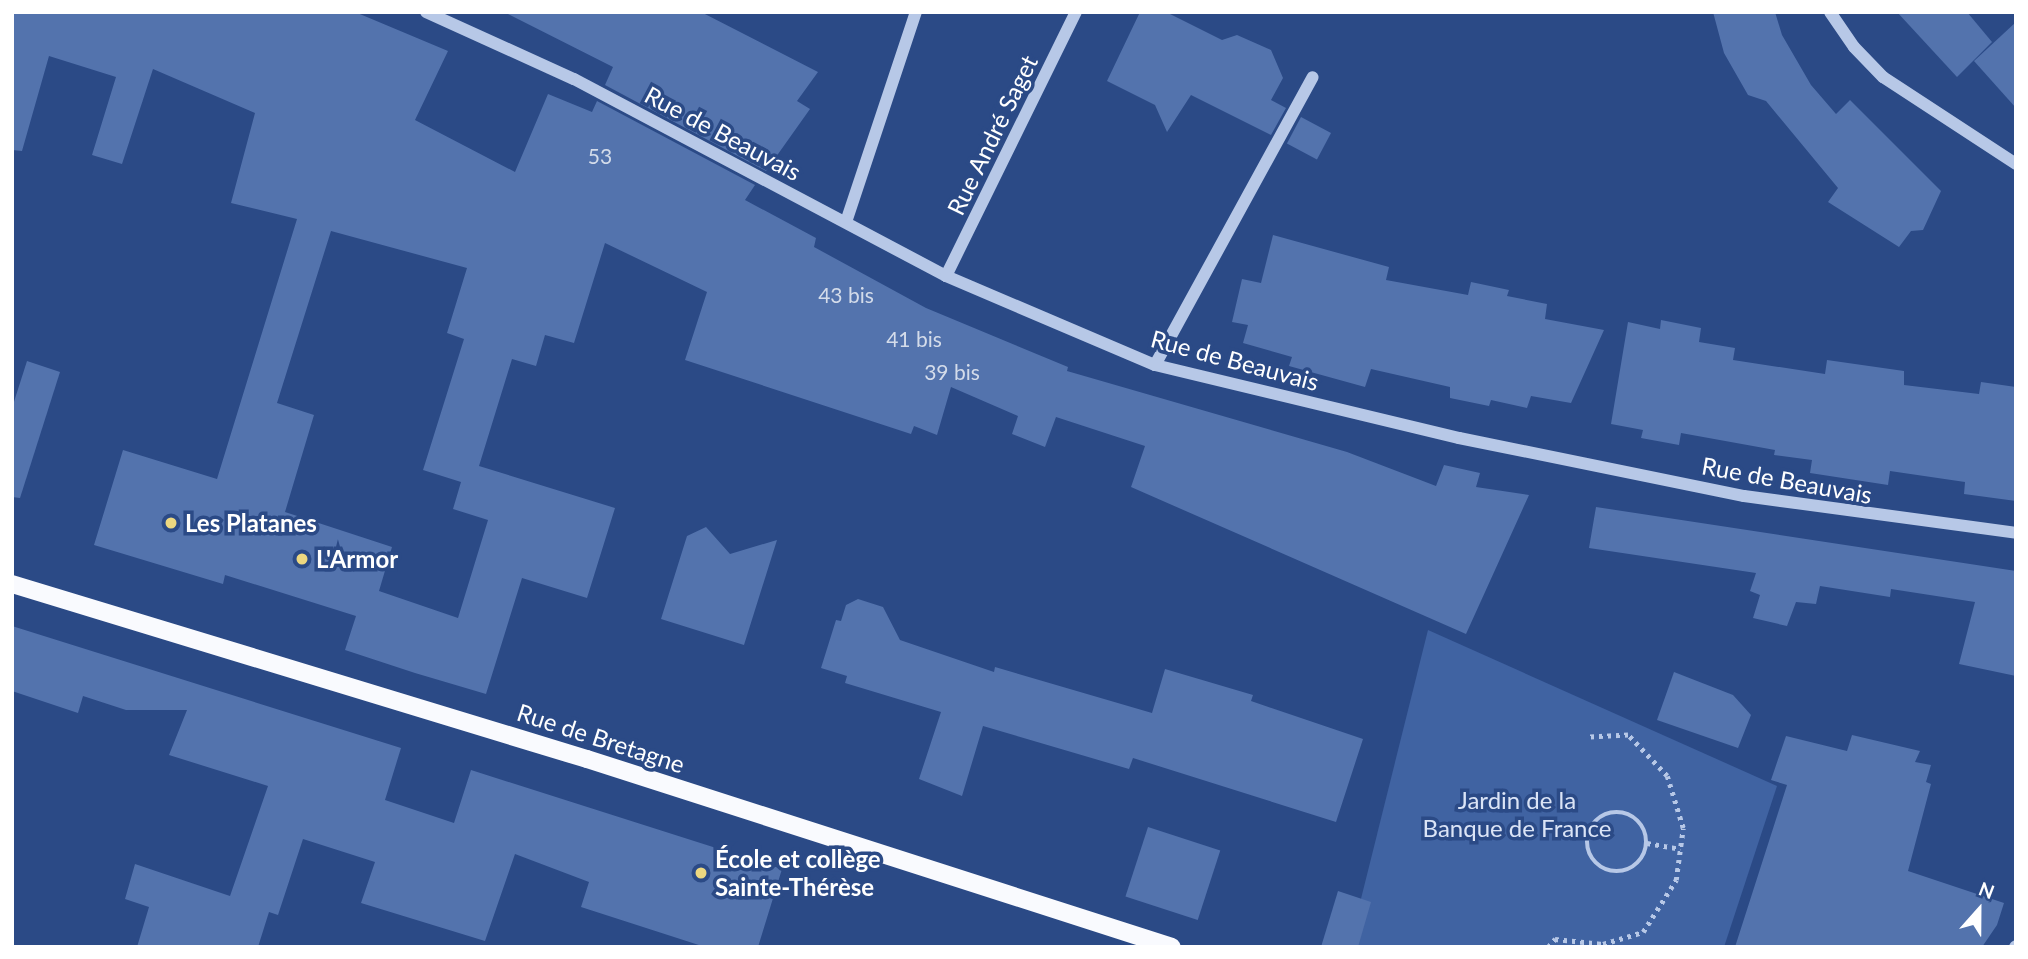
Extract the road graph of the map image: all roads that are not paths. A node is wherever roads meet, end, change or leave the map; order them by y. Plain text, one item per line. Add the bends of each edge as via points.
1 (426, 12) edge
2 (916, 12) edge
3 (1076, 12) edge
4 (1830, 12) edge
5 (1313, 77) dead end
6 (2016, 164) edge
7 (846, 222) junction
8 (946, 276) junction
9 (1155, 365) junction
10 (2016, 533) edge
11 (12, 584) edge
12 (1172, 947) edge

1 - 7 street, Rue de Beauvais via 575,79
2 - 7 street
3 - 8 street, Rue André Saget
4 - 6 street via 1854,47 1883,77
5 - 9 street
7 - 8 street, Rue de Beauvais
8 - 9 street, Rue de Beauvais
9 - 10 street, Rue de Beauvais via 1459,438 1744,496
11 - 12 main road, Rue de Bretagne via 587,759

